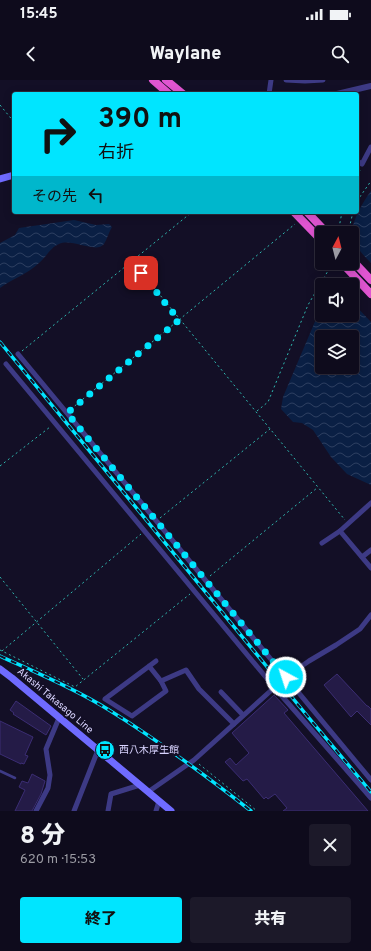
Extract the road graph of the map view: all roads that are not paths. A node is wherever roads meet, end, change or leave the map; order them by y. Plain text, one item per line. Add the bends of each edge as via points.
1 (153, 80) edge
2 (166, 80) edge
3 (271, 80) edge
4 (286, 80) edge
5 (323, 80) edge
6 (368, 84) edge
7 (167, 92) edge
8 (181, 92) edge
9 (268, 92) edge
10 (343, 92) edge
11 (371, 147) edge
12 (360, 162) edge
13 (12, 176) edge
14 (0, 179) edge
15 (296, 214) edge
16 (309, 214) edge
17 (320, 226) edge
18 (315, 234) edge
19 (359, 267) edge
20 (349, 270) edge
21 (371, 280) edge
22 (371, 294) edge
23 (18, 354) road end
24 (6, 364) dead end
25 (371, 503) edge
26 (340, 531) junction
27 (322, 543) dead end
28 (371, 550) edge
29 (362, 557) junction
30 (371, 568) edge
31 (371, 616) edge
32 (156, 661) dead end
33 (149, 666) junction
34 (0, 669) edge
35 (286, 677) junction
36 (161, 681) junction
37 (274, 687) junction
38 (221, 692) dead end
39 (243, 715) junction
40 (60, 718) junction
41 (234, 724) junction
42 (98, 750) junction
43 (0, 771) edge
44 (15, 778) dead end
45 (371, 780) edge
46 (140, 785) junction
47 (148, 792) junction
48 (371, 798) edge
49 (159, 801) junction
50 (36, 811) edge
51 (74, 811) edge
52 (108, 811) edge
53 (156, 811) edge
54 (171, 811) edge

1 - 7 highway
2 - 8 highway
3 - 9 street
4 - 5 street
6 - 10 street
11 - 12 street
13 - 14 main road
15 - 18 highway
16 - 17 highway
19 - 21 highway
20 - 22 highway
23 - 35 street
24 - 37 street
25 - 26 street
26 - 27 street
26 - 29 street
28 - 29 street
29 - 30 street
31 - 35 street via 360,629
32 - 33 street
33 - 36 street
33 - 36 street via 105,699 132,716 166,691
34 - 40 main road, Akashi Takasago Line
35 - 37 street
35 - 45 street
36 - 41 street via 186,670 199,688
37 - 39 street
37 - 48 street
38 - 39 street
39 - 41 street
40 - 42 main road, Akashi Takasago Line
40 - 50 street via 46,749 50,775 48,788
41 - 47 street via 194,760
42 - 46 main road, Akashi Takasago Line
42 - 51 street
43 - 44 lane
46 - 47 main road, Akashi Takasago Line
46 - 52 street via 111,794
47 - 49 main road, Akashi Takasago Line
49 - 53 street
49 - 54 main road, Akashi Takasago Line

